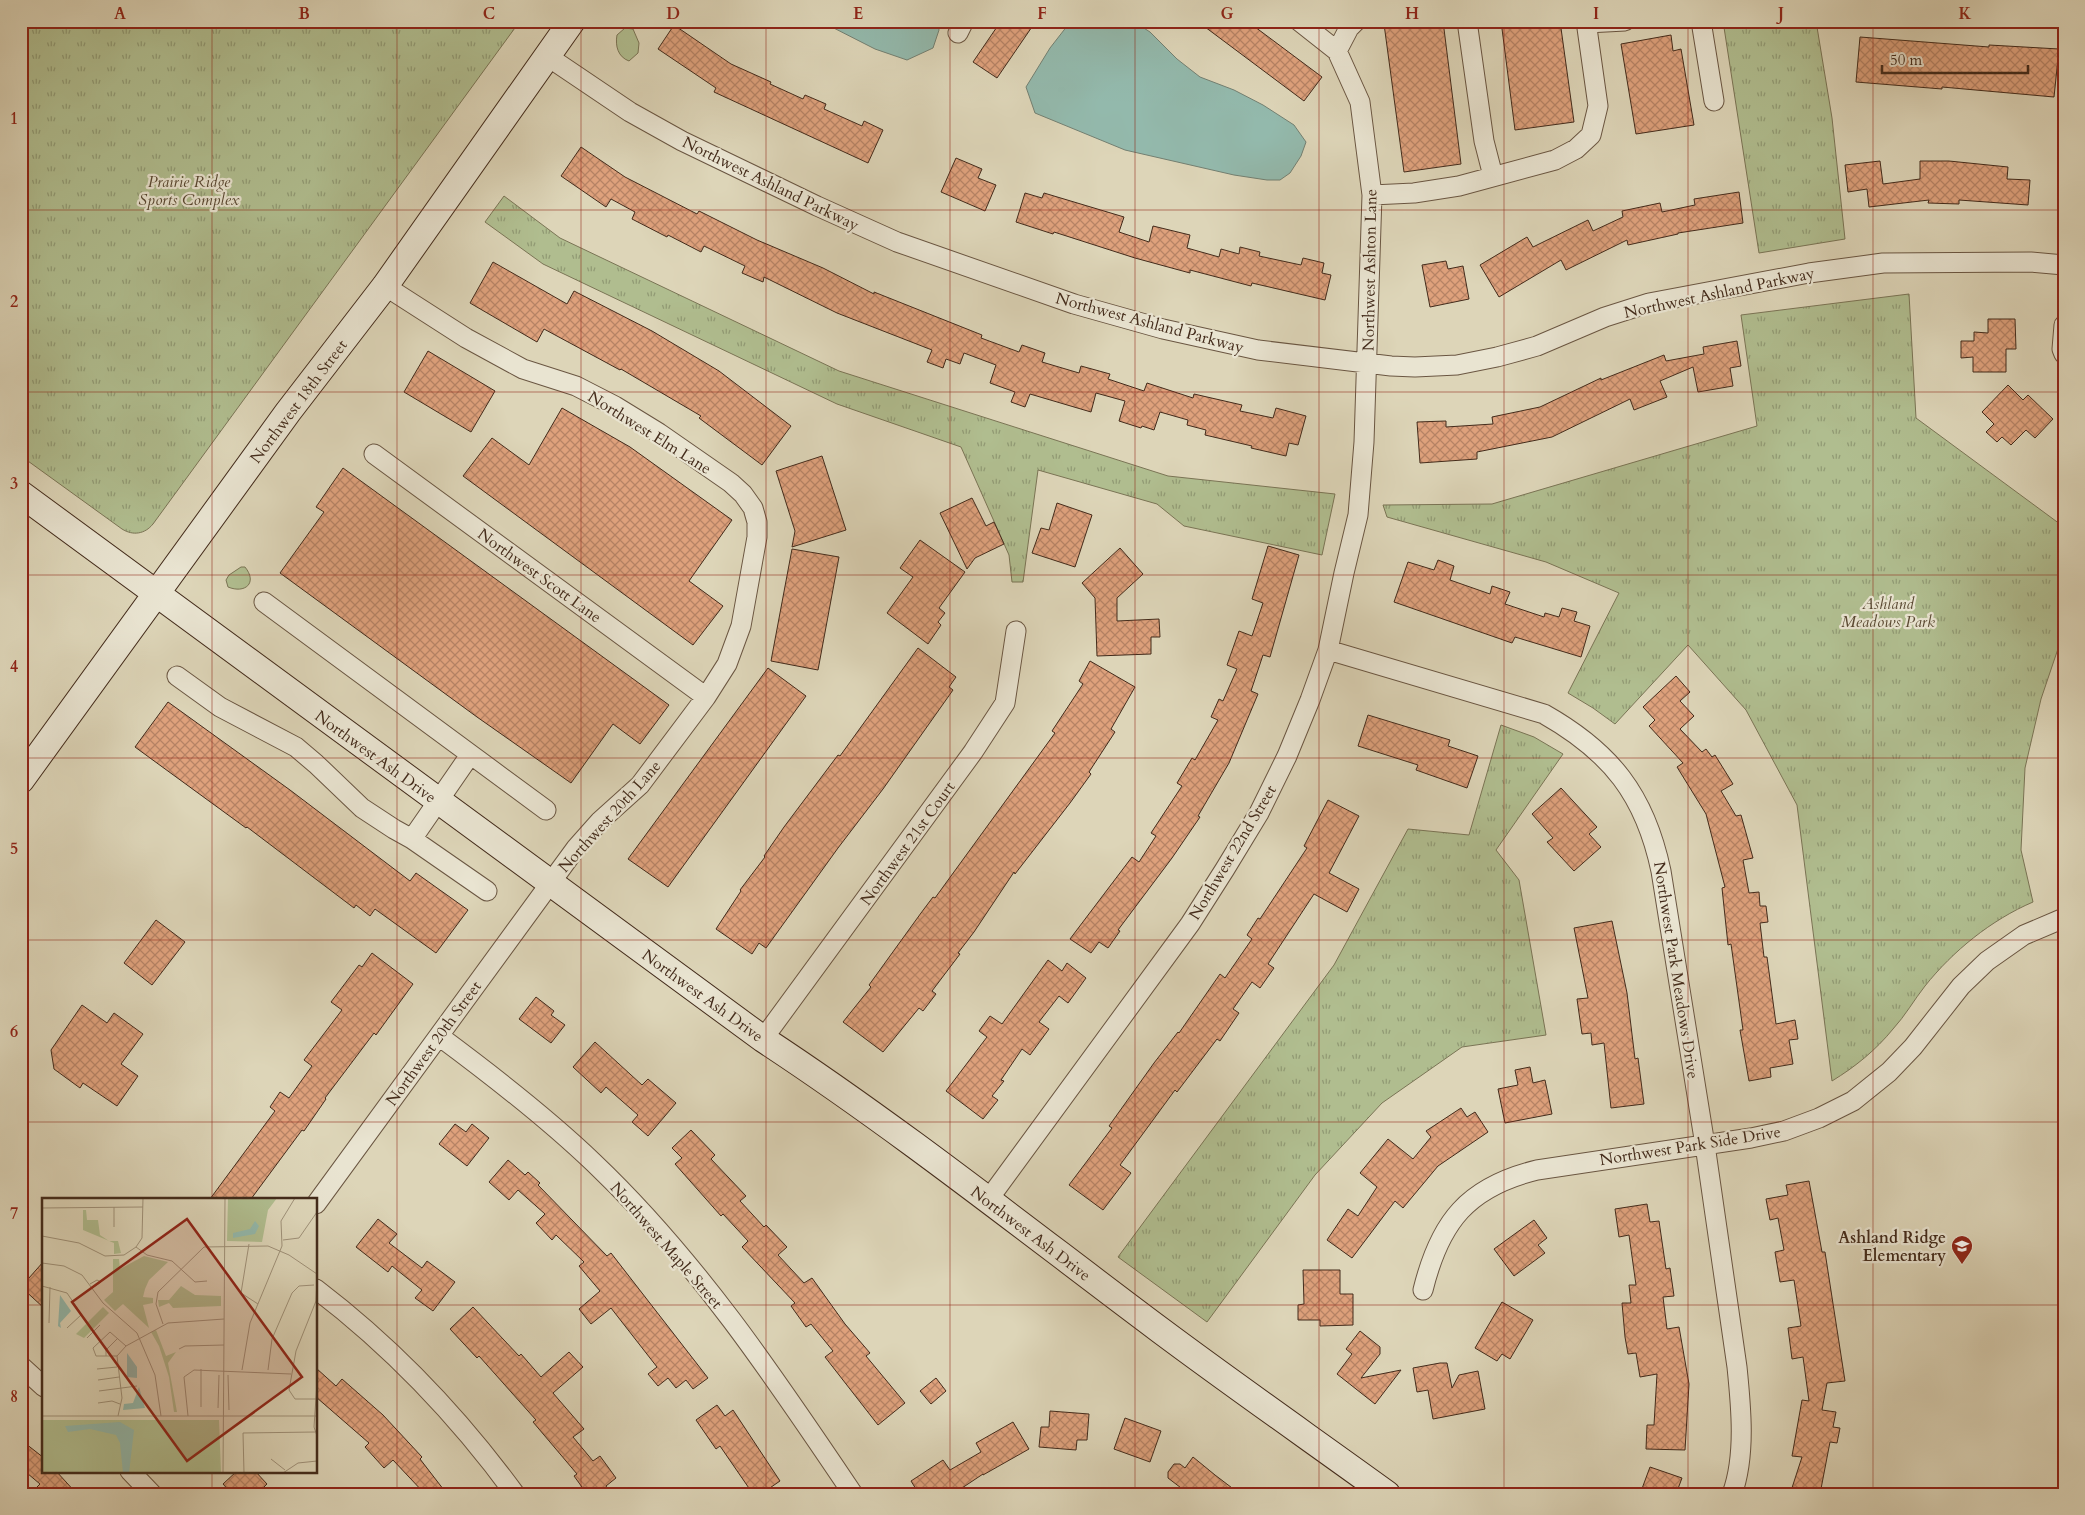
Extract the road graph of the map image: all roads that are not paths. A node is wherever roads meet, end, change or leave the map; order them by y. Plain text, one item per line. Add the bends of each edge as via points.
1 (572, 21) edge
2 (1299, 21) edge
3 (1356, 21) edge
4 (1467, 21) edge
5 (1625, 21) edge
6 (1700, 21) edge
7 (1586, 22) edge
8 (1336, 51) junction
9 (547, 56) junction
10 (1714, 101) dead end
11 (1493, 176) junction
12 (1372, 195) junction
13 (2064, 265) edge
14 (386, 286) junction
15 (2064, 325) edge
16 (2064, 354) edge
17 (1367, 363) junction
18 (374, 454) dead end
19 (21, 494) edge
20 (752, 562) joint
21 (157, 594) junction
22 (264, 602) dead end
23 (1016, 631) dead end
24 (1328, 650) junction
25 (177, 676) dead end
26 (706, 697) junction
27 (470, 755) junction
28 (21, 780) edge
29 (438, 800) junction
30 (546, 810) dead end
31 (412, 839) junction
32 (550, 882) junction
33 (486, 891) dead end
34 (2064, 918) edge
35 (439, 1036) junction
36 (763, 1039) junction
37 (1705, 1145) junction
38 (988, 1200) junction
39 (318, 1201) edge
40 (1423, 1290) dead end
41 (318, 1291) edge
42 (21, 1366) edge
43 (42, 1385) edge
44 (131, 1472) edge
45 (152, 1494) edge
46 (515, 1494) edge
47 (853, 1494) edge
48 (1387, 1494) edge
49 (1732, 1494) edge

1 - 9 street, Northwest 18th Street
2 - 8 street, Northwest Ashton Lane
3 - 8 street
4 - 11 street via 1484,141
5 - 7 street
6 - 10 street
7 - 11 street via 1598,106 1590,135 1576,149 1555,160
8 - 12 street, Northwest Ashton Lane via 1360,102
9 - 14 street, Northwest 18th Street
9 - 17 street, Northwest Ashland Parkway via 630,112 682,141 817,206 931,255 1038,292 1163,329 1258,350
11 - 12 street via 1459,186
12 - 17 street, Northwest Ashton Lane
13 - 17 street, Northwest Ashland Parkway via 1883,262 1809,272 1649,303 1605,317 1537,346 1489,359 1457,365 1415,367
14 - 20 street, Northwest Elm Lane via 466,338 523,369 576,386 615,406 731,483 744,494 757,522
14 - 21 street, Northwest 18th Street via 288,412
15 - 16 street
17 - 24 street, Northwest 22nd Street via 1358,515
18 - 26 street, Northwest Scott Lane
19 - 21 street, Northwest Ash Drive
20 - 26 street, Northwest 20th Lane via 741,626 727,664
21 - 28 street, Northwest 18th Street
21 - 29 street, Northwest Ash Drive
22 - 27 street
23 - 36 street, Northwest 21st Court via 1005,703 973,752
24 - 37 street, Northwest Park Meadows Drive via 1544,714 1567,727 1610,762 1630,788 1655,840 1662,871
24 - 38 street, Northwest 22nd Street via 1287,756 1259,813 1225,869 1190,924
25 - 31 street via 220,707 296,747 362,808
26 - 32 street, Northwest 20th Lane via 640,785 600,821
27 - 29 street
27 - 30 street
29 - 31 street
29 - 32 street, Northwest Ash Drive
31 - 33 street
32 - 35 street, Northwest 20th Street
32 - 36 street, Northwest Ash Drive
34 - 37 street, Northwest Park Side Drive via 2024,935 1987,962 1961,986 1889,1072 1853,1101 1784,1131
35 - 39 street, Northwest 20th Street
35 - 47 street, Northwest Maple Street via 539,1113 648,1218 726,1313
36 - 38 street, Northwest Ash Drive
37 - 40 street, Northwest Park Side Drive via 1538,1170 1512,1176 1490,1186 1455,1216 1441,1237
37 - 49 street, Northwest Park Meadows Drive via 1741,1403 1740,1444
38 - 48 street, Northwest Ash Drive via 1161,1331
41 - 46 street via 387,1348 436,1396
42 - 43 street
44 - 45 street

